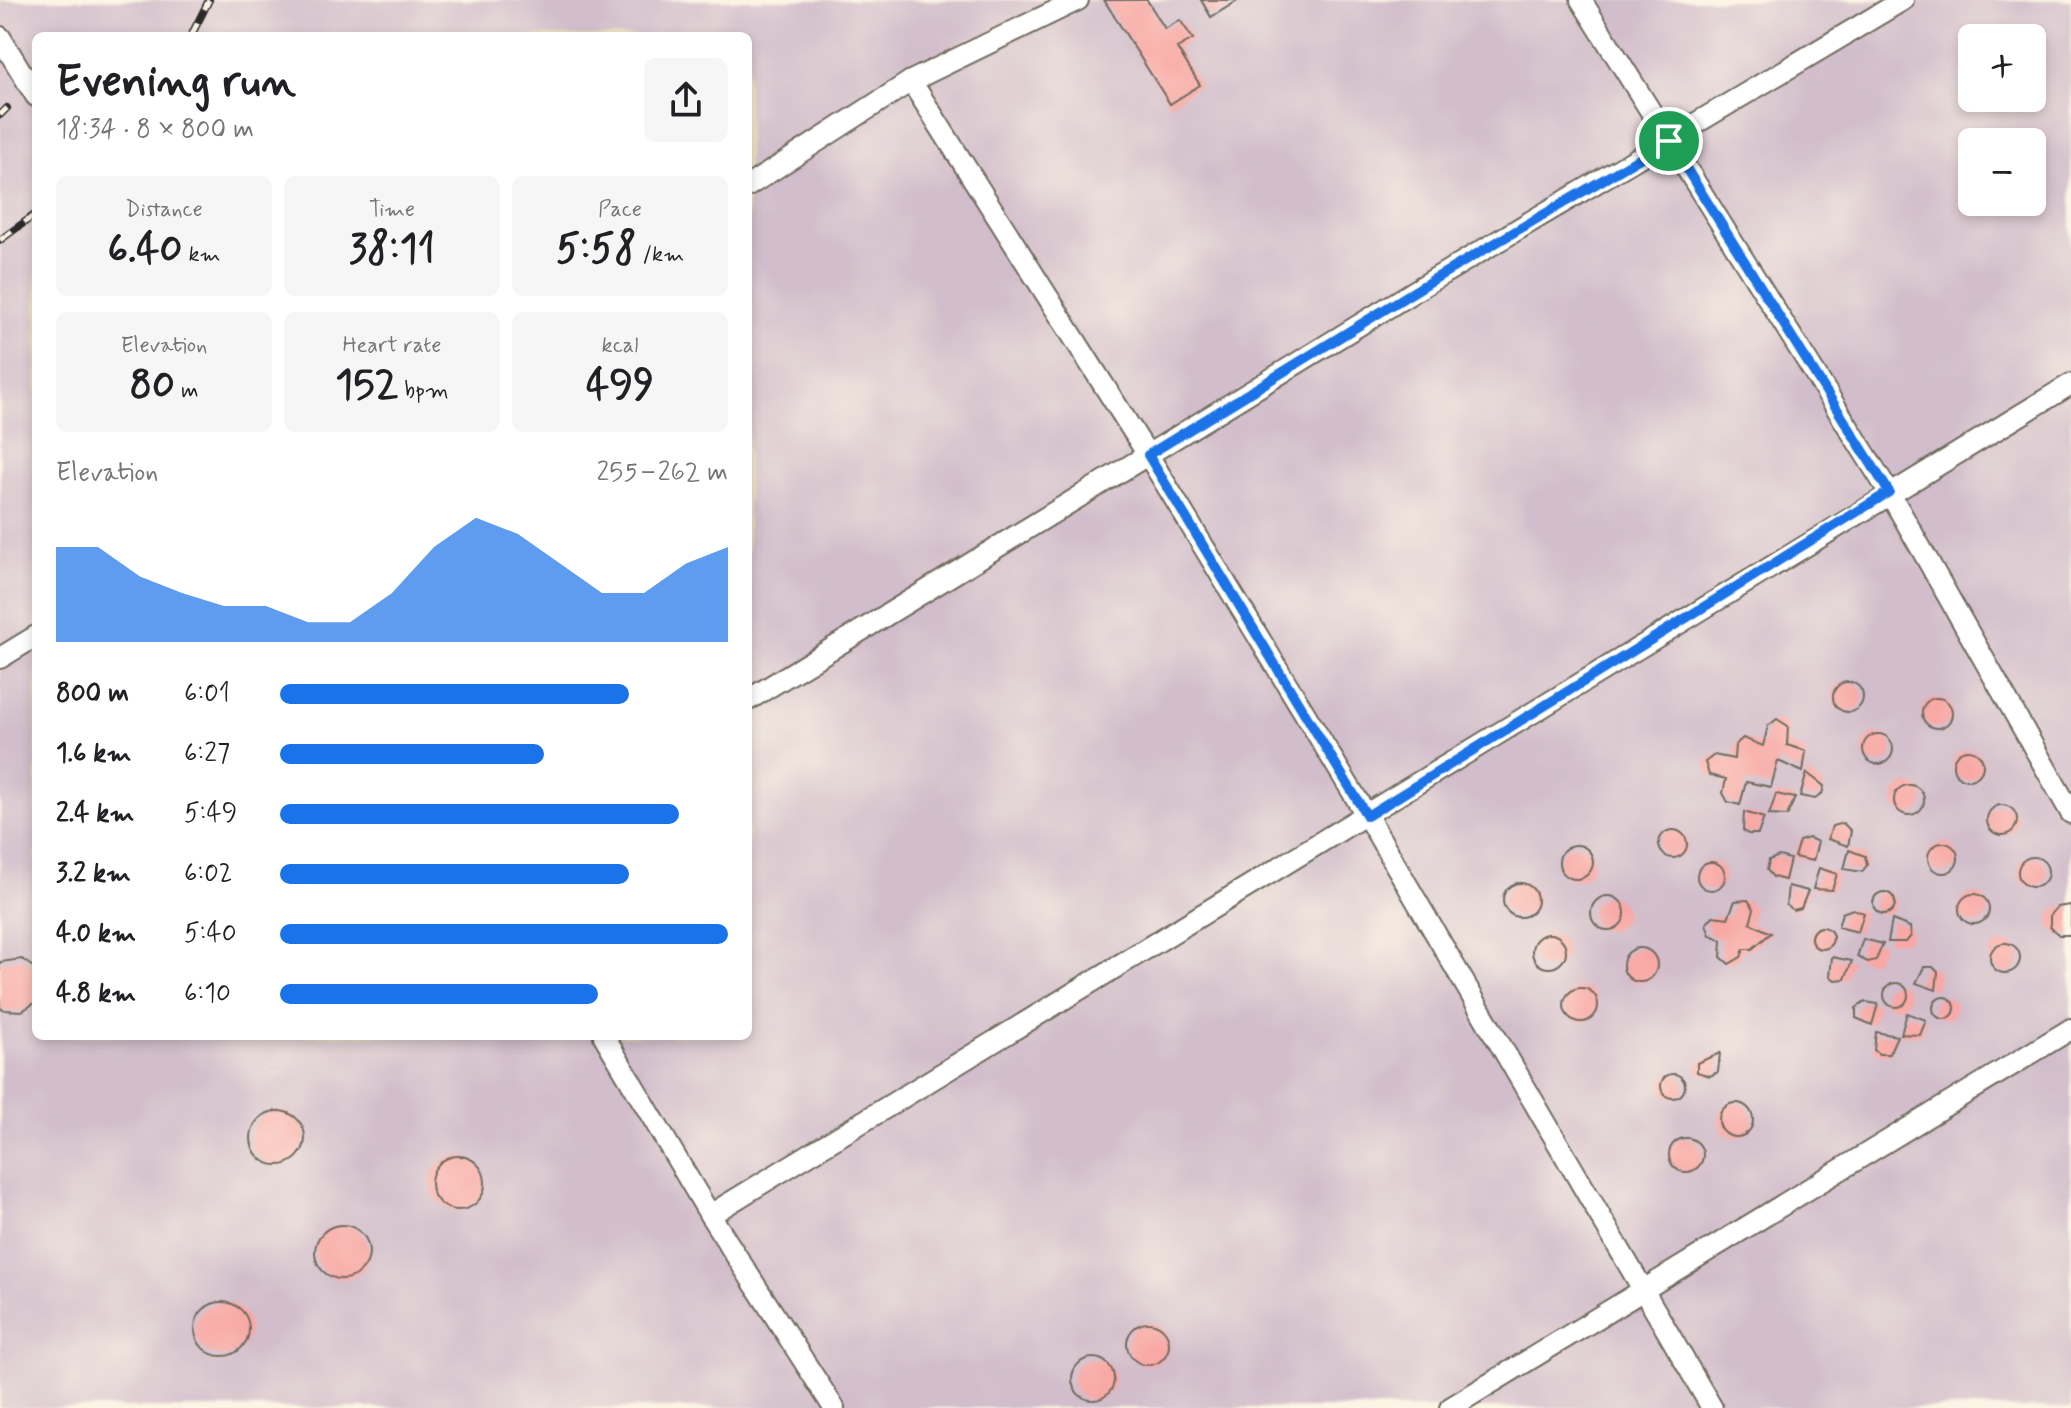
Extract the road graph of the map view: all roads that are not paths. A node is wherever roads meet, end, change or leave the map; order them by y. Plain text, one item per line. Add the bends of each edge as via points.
1 (1078, 0) edge
2 (1581, 0) edge
3 (1903, 0) edge
4 (0, 37) edge
5 (911, 81) junction
6 (32, 89) edge
7 (1669, 141) junction
8 (752, 183) edge
9 (2071, 384) edge
10 (1148, 455) junction
11 (1889, 492) junction
12 (32, 638) edge
13 (0, 658) edge
14 (752, 698) edge
15 (2071, 813) edge
16 (1367, 816) junction
17 (2071, 1029) edge
18 (606, 1040) edge
19 (710, 1215) junction
20 (1643, 1291) junction
21 (834, 1408) edge
22 (1450, 1408) edge
23 (1712, 1408) edge

1 - 5 lane
2 - 7 lane
3 - 7 lane
4 - 6 lane
5 - 8 lane
5 - 10 lane
7 - 10 lane
7 - 11 lane
9 - 11 lane
10 - 14 lane
10 - 16 lane
11 - 15 lane
11 - 16 lane
12 - 13 lane
16 - 19 lane
16 - 20 lane
17 - 20 lane
18 - 19 lane
19 - 21 lane
20 - 22 lane
20 - 23 lane

